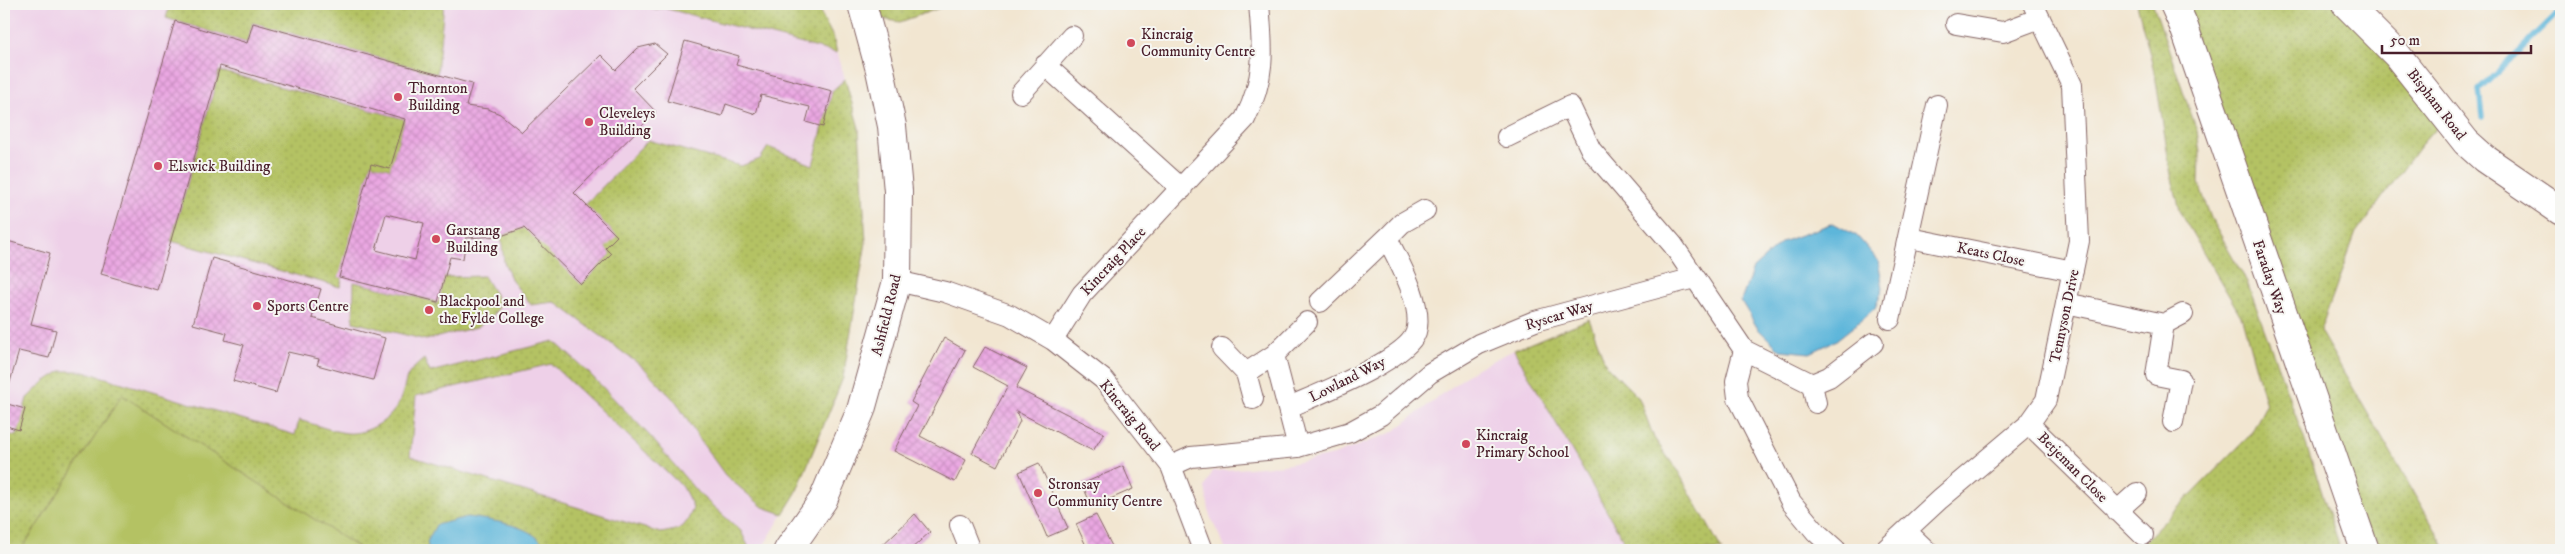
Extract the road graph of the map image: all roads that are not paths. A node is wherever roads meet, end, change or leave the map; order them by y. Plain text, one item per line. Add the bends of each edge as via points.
1 (862, 4) edge
2 (1259, 4) edge
3 (2174, 4) edge
4 (2346, 4) edge
5 (2036, 11) edge
6 (1956, 24) dead end
7 (1072, 36) dead end
8 (1045, 65) junction
9 (1021, 93) dead end
10 (1938, 105) dead end
11 (1507, 137) dead end
12 (1182, 189) junction
13 (1425, 210) dead end
14 (2561, 211) edge
15 (1387, 238) junction
16 (1910, 238) junction
17 (2073, 271) junction
18 (1694, 278) junction
19 (897, 281) junction
20 (1320, 302) dead end
21 (2066, 303) junction
22 (2184, 314) dead end
23 (1890, 319) dead end
24 (1307, 322) dead end
25 (2164, 324) junction
26 (1053, 340) junction
27 (1872, 342) dead end
28 (1222, 348) dead end
29 (1744, 350) junction
30 (1274, 355) junction
31 (1246, 372) junction
32 (1254, 399) dead end
33 (1289, 407) junction
34 (2173, 422) dead end
35 (2029, 424) junction
36 (1298, 447) junction
37 (1171, 466) junction
38 (2137, 493) dead end
39 (2117, 511) junction
40 (960, 525) dead end
41 (1906, 531) junction
42 (2143, 535) dead end
43 (788, 550) edge
44 (970, 550) edge
45 (1203, 550) edge
46 (1836, 550) edge
47 (1885, 550) edge
48 (1926, 550) edge
49 (2365, 550) edge

1 - 19 street, Ashfield Road via 892,126 898,191
2 - 12 street, Kincraig Place via 1262,71 1253,103 1246,119
3 - 49 street, Faraday Way
4 - 14 street, Bispham Road via 2398,55 2466,142
5 - 6 street, Tennyson Drive via 2003,32
5 - 17 street, Tennyson Drive via 2072,85 2079,241
7 - 8 street
8 - 9 street
8 - 12 street
10 - 16 street
11 - 18 street via 1570,106 1591,150 1673,245
12 - 26 street, Kincraig Place via 1082,294
13 - 15 street via 1402,223
15 - 20 street
15 - 33 street, Lowland Way via 1410,284 1417,316 1416,332 1408,345 1369,371
16 - 17 street, Keats Close
16 - 23 street
17 - 21 street, Tennyson Drive
18 - 29 street
18 - 36 street, Ryscar Way via 1535,320 1479,344 1430,372 1381,416 1350,432
19 - 26 street, Kincraig Road via 945,292 1010,315
19 - 43 street, Ashfield Road via 861,410 823,500
21 - 25 street
21 - 35 street, Tennyson Drive via 2046,400
22 - 25 street
24 - 30 street
25 - 34 street via 2156,375 2181,380
26 - 37 street, Kincraig Road via 1104,380
27 - 29 street via 1829,377 1814,394
28 - 31 street
29 - 46 street via 1736,381 1738,398 1791,502
30 - 31 street
30 - 33 street, Lowland Way
31 - 32 street
33 - 36 street, Lowland Way
35 - 39 street, Betjeman Close
35 - 41 street, Tennyson Drive
36 - 37 street, Ryscar Way via 1191,457
37 - 45 street, Kincraig Road
38 - 39 street, Betjeman Close
39 - 42 street, Betjeman Close
40 - 44 street
41 - 47 street, Tennyson Drive
41 - 48 street

